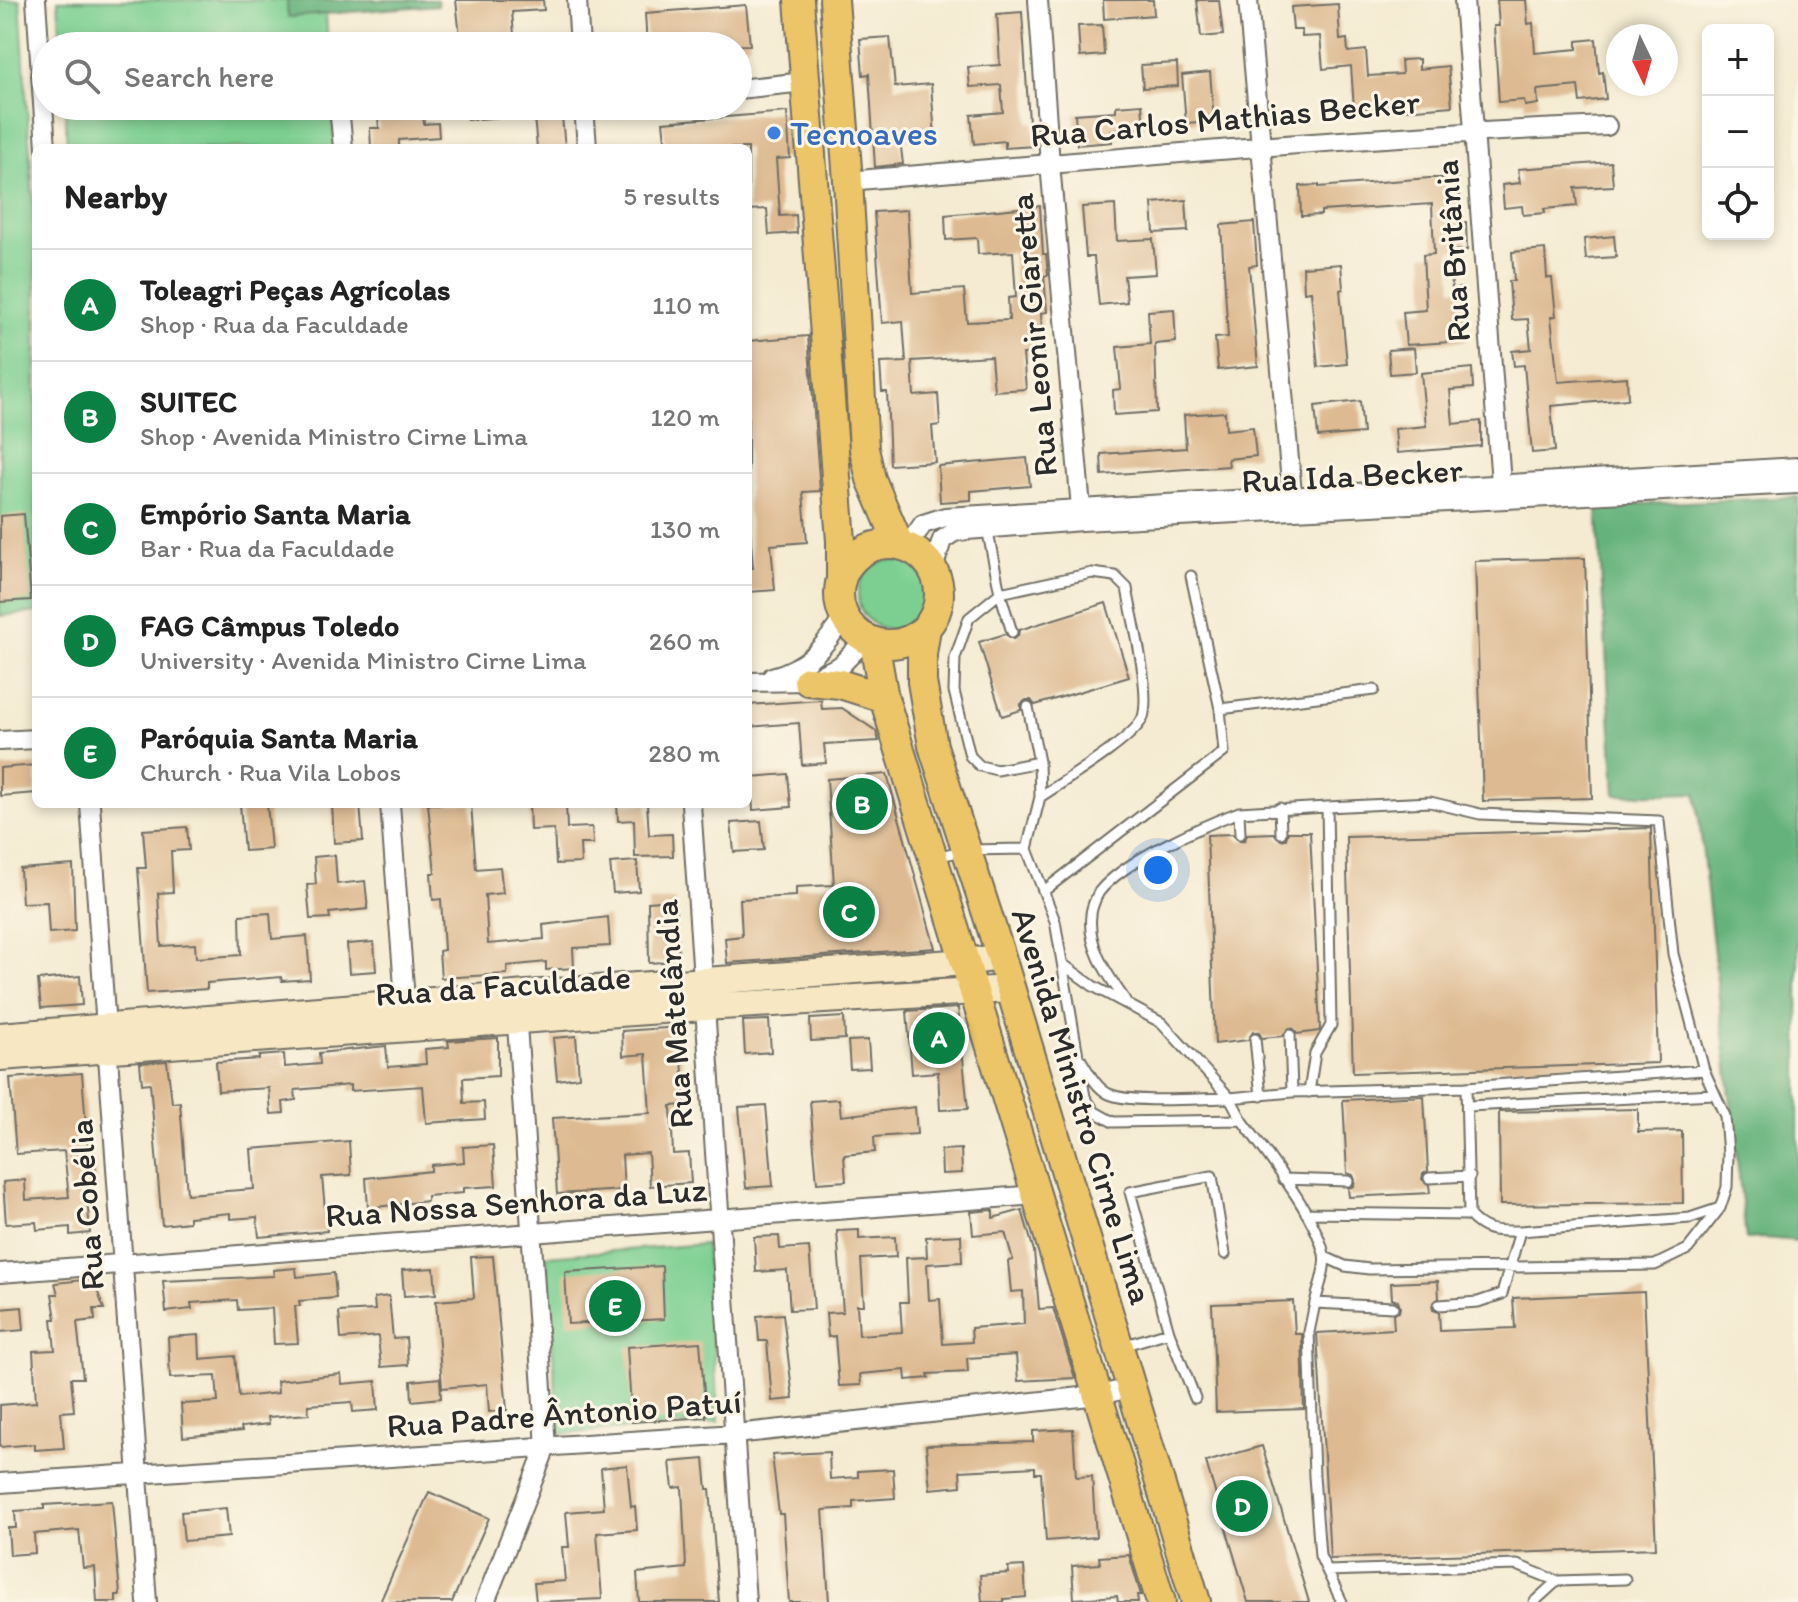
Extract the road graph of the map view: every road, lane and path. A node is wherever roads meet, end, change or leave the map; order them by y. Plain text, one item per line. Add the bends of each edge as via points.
1 (36, 0) edge
2 (577, 0) edge
3 (799, 0) edge
4 (834, 0) edge
5 (1038, 0) edge
6 (1248, 0) edge
7 (1464, 0) edge
8 (38, 32) edge
9 (579, 32) edge
10 (805, 82) junction
11 (752, 88) edge
12 (44, 120) edge
13 (340, 120) edge
14 (585, 120) edge
15 (1607, 126) dead end
16 (1475, 131) junction
17 (46, 144) edge
18 (343, 144) edge
19 (587, 144) edge
20 (1259, 146) junction
21 (1050, 164) junction
22 (848, 181) junction
23 (1798, 467) edge
24 (1798, 484) edge
25 (1502, 491) junction
26 (1293, 504) junction
27 (1082, 515) junction
28 (987, 528) junction
29 (903, 546) junction
30 (933, 569) junction
31 (1191, 576) dead end
32 (841, 580) junction
33 (1000, 593) junction
34 (844, 616) junction
35 (926, 628) junction
36 (1012, 632) dead end
37 (870, 640) junction
38 (808, 681) junction
39 (752, 682) edge
40 (752, 682) edge
41 (1374, 690) dead end
42 (884, 698) junction
43 (1028, 707) dead end
44 (1220, 709) junction
45 (32, 739) edge
46 (0, 741) edge
47 (1039, 762) junction
48 (1040, 797) junction
49 (1327, 807) junction
50 (90, 808) edge
51 (390, 808) edge
52 (691, 808) edge
53 (1280, 808) junction
54 (1239, 812) junction
55 (1281, 833) dead end
56 (1240, 834) dead end
57 (1027, 849) junction
58 (966, 850) junction
59 (933, 857) junction
60 (1045, 890) junction
61 (1001, 957) junction
62 (966, 962) junction
63 (1064, 965) junction
64 (1010, 989) junction
65 (974, 991) junction
66 (703, 995) junction
67 (1126, 1003) junction
68 (516, 1008) junction
69 (406, 1015) junction
70 (1290, 1035) dead end
71 (0, 1036) edge
72 (106, 1038) junction
73 (1255, 1039) dead end
74 (1076, 1054) junction
75 (0, 1057) edge
76 (1704, 1070) junction
77 (1466, 1087) junction
78 (1292, 1092) junction
79 (1309, 1092) junction
80 (1714, 1094) junction
81 (1261, 1096) junction
82 (1230, 1098) junction
83 (1468, 1106) junction
84 (1242, 1120) junction
85 (1470, 1176) junction
86 (1429, 1178) dead end
87 (1283, 1179) junction
88 (1348, 1181) dead end
89 (1036, 1195) junction
90 (1720, 1208) junction
91 (1306, 1213) junction
92 (1469, 1215) junction
93 (719, 1218) junction
94 (1520, 1231) junction
95 (532, 1232) junction
96 (1225, 1254) dead end
97 (1325, 1257) junction
98 (122, 1264) junction
99 (1511, 1267) junction
100 (0, 1273) edge
101 (1315, 1303) junction
102 (1439, 1305) dead end
103 (1393, 1307) dead end
104 (1169, 1332) junction
105 (1119, 1347) junction
106 (1131, 1388) junction
107 (1099, 1395) junction
108 (1195, 1398) dead end
109 (735, 1434) junction
110 (546, 1447) junction
111 (137, 1475) junction
112 (0, 1483) edge
113 (1327, 1571) junction
114 (1625, 1579) dead end
115 (1557, 1581) junction
116 (147, 1602) edge
117 (485, 1602) edge
118 (746, 1602) edge
119 (1161, 1602) edge
120 (1196, 1602) edge
121 (1342, 1602) edge
122 (1534, 1602) edge

1 - 8 street
2 - 9 street
3 - 10 main road
4 - 22 main road
5 - 21 street, Rua Leonir Giaretta
6 - 20 street
7 - 16 street, Rua Britânia
10 - 11 street
10 - 32 main road
12 - 17 street
13 - 18 street
14 - 19 street
15 - 16 street, Rua Carlos Mathias Becker
16 - 20 street, Rua Carlos Mathias Becker
16 - 25 street, Rua Britânia
20 - 21 street, Rua Carlos Mathias Becker
20 - 26 street
21 - 22 street, Rua Carlos Mathias Becker
21 - 27 street, Rua Leonir Giaretta
22 - 29 main road via 864,449 871,479
23 - 25 street
24 - 25 street, Rua Ida Becker
25 - 26 street, Rua Ida Becker
26 - 27 street, Rua Ida Becker
27 - 28 street, Rua Ida Becker
27 - 29 street via 945,517 923,524
28 - 30 street, Rua Ida Becker via 954,532 942,540
28 - 33 lane
29 - 30 main road
29 - 32 main road via 881,544 863,551
30 - 35 main road via 939,589 937,610
31 - 44 lane
32 - 34 main road
33 - 36 lane
33 - 47 lane via 969,618 955,658 954,691 970,756 980,766 997,770
33 - 48 lane via 1092,573 1115,576 1127,588 1146,699 1143,720 1131,734
34 - 37 main road
34 - 39 street via 814,657 786,673
35 - 37 main road via 902,643
35 - 58 main road, Avenida Ministro Cirne Lima via 922,682 927,717
37 - 38 street via 840,666
37 - 42 main road, Avenida Ministro Cirne Lima
38 - 40 street
38 - 42 main road via 840,684
41 - 44 lane
42 - 59 main road, Avenida Ministro Cirne Lima
43 - 47 lane
44 - 60 lane via 1224,752
45 - 46 street
47 - 48 lane
48 - 57 lane
49 - 53 lane
49 - 76 lane via 1430,802 1480,814 1659,821 1673,954
49 - 79 lane via 1331,1025 1315,1053
50 - 72 street, Rua Cobélia
51 - 69 street
52 - 66 street, Rua Matelândia
53 - 54 lane
53 - 55 lane
54 - 56 lane
54 - 67 lane via 1177,839 1098,893 1091,915 1093,944
57 - 58 lane
57 - 60 lane
58 - 59 lane
58 - 61 main road, Avenida Ministro Cirne Lima
59 - 62 main road, Avenida Ministro Cirne Lima
60 - 63 lane
61 - 62 street, Rua da Faculdade
61 - 64 main road, Avenida Ministro Cirne Lima
62 - 65 main road, Avenida Ministro Cirne Lima
62 - 66 street, Rua da Faculdade
63 - 67 lane
63 - 74 lane
64 - 65 street, Rua da Faculdade
64 - 105 main road, Avenida Ministro Cirne Lima
65 - 66 street, Rua da Faculdade
65 - 89 main road, Avenida Ministro Cirne Lima
66 - 68 street, Rua da Faculdade
66 - 93 street, Rua Matelândia
67 - 82 lane via 1162,1023
68 - 69 street, Rua da Faculdade
68 - 95 street
69 - 72 street, Rua da Faculdade
70 - 78 lane
71 - 72 street, Rua da Faculdade
72 - 75 street, Rua da Faculdade
72 - 98 street, Rua Cobélia
73 - 81 lane
74 - 82 lane via 1109,1094
74 - 84 lane via 1085,1097 1095,1112 1113,1122
76 - 77 lane
76 - 80 lane
77 - 79 lane
77 - 83 lane
78 - 79 lane
78 - 81 lane
80 - 83 lane
80 - 90 lane via 1725,1116 1728,1154
81 - 82 lane
82 - 84 lane
83 - 85 lane
84 - 87 lane
85 - 86 lane
85 - 92 lane
87 - 88 lane
87 - 91 lane
89 - 93 street, Rua Nossa Senhora da Luz
89 - 107 main road, Avenida Ministro Cirne Lima
90 - 94 lane via 1690,1218
90 - 99 lane via 1688,1249 1655,1265
91 - 92 lane
91 - 97 lane
92 - 94 lane via 1488,1229
93 - 95 street, Rua Nossa Senhora da Luz
93 - 109 street, Rua Matelândia
94 - 99 lane
95 - 98 street, Rua Nossa Senhora da Luz
95 - 110 street
96 - 104 lane via 1212,1176 1130,1192
97 - 99 lane via 1369,1269
97 - 101 lane
98 - 100 street, Rua Nossa Senhora da Luz
98 - 111 street, Rua Cobélia
99 - 102 lane via 1502,1294
101 - 103 lane
101 - 113 lane via 1309,1332 1314,1476 1320,1556
104 - 105 lane
104 - 108 lane
105 - 106 main road, Avenida Ministro Cirne Lima
106 - 107 street, Rua Padre Ântonio Patuí
106 - 120 main road, Avenida Ministro Cirne Lima
107 - 109 street, Rua Padre Ântonio Patuí
107 - 119 main road, Avenida Ministro Cirne Lima
109 - 110 street, Rua Padre Ântonio Patuí
109 - 118 street, Rua Matelândia
110 - 111 street, Rua Padre Ântonio Patuí
110 - 117 street
111 - 112 street, Rua Padre Ântonio Patuí
111 - 116 street, Rua Cobélia
113 - 115 lane via 1517,1565
113 - 121 lane
114 - 115 lane
115 - 122 lane

